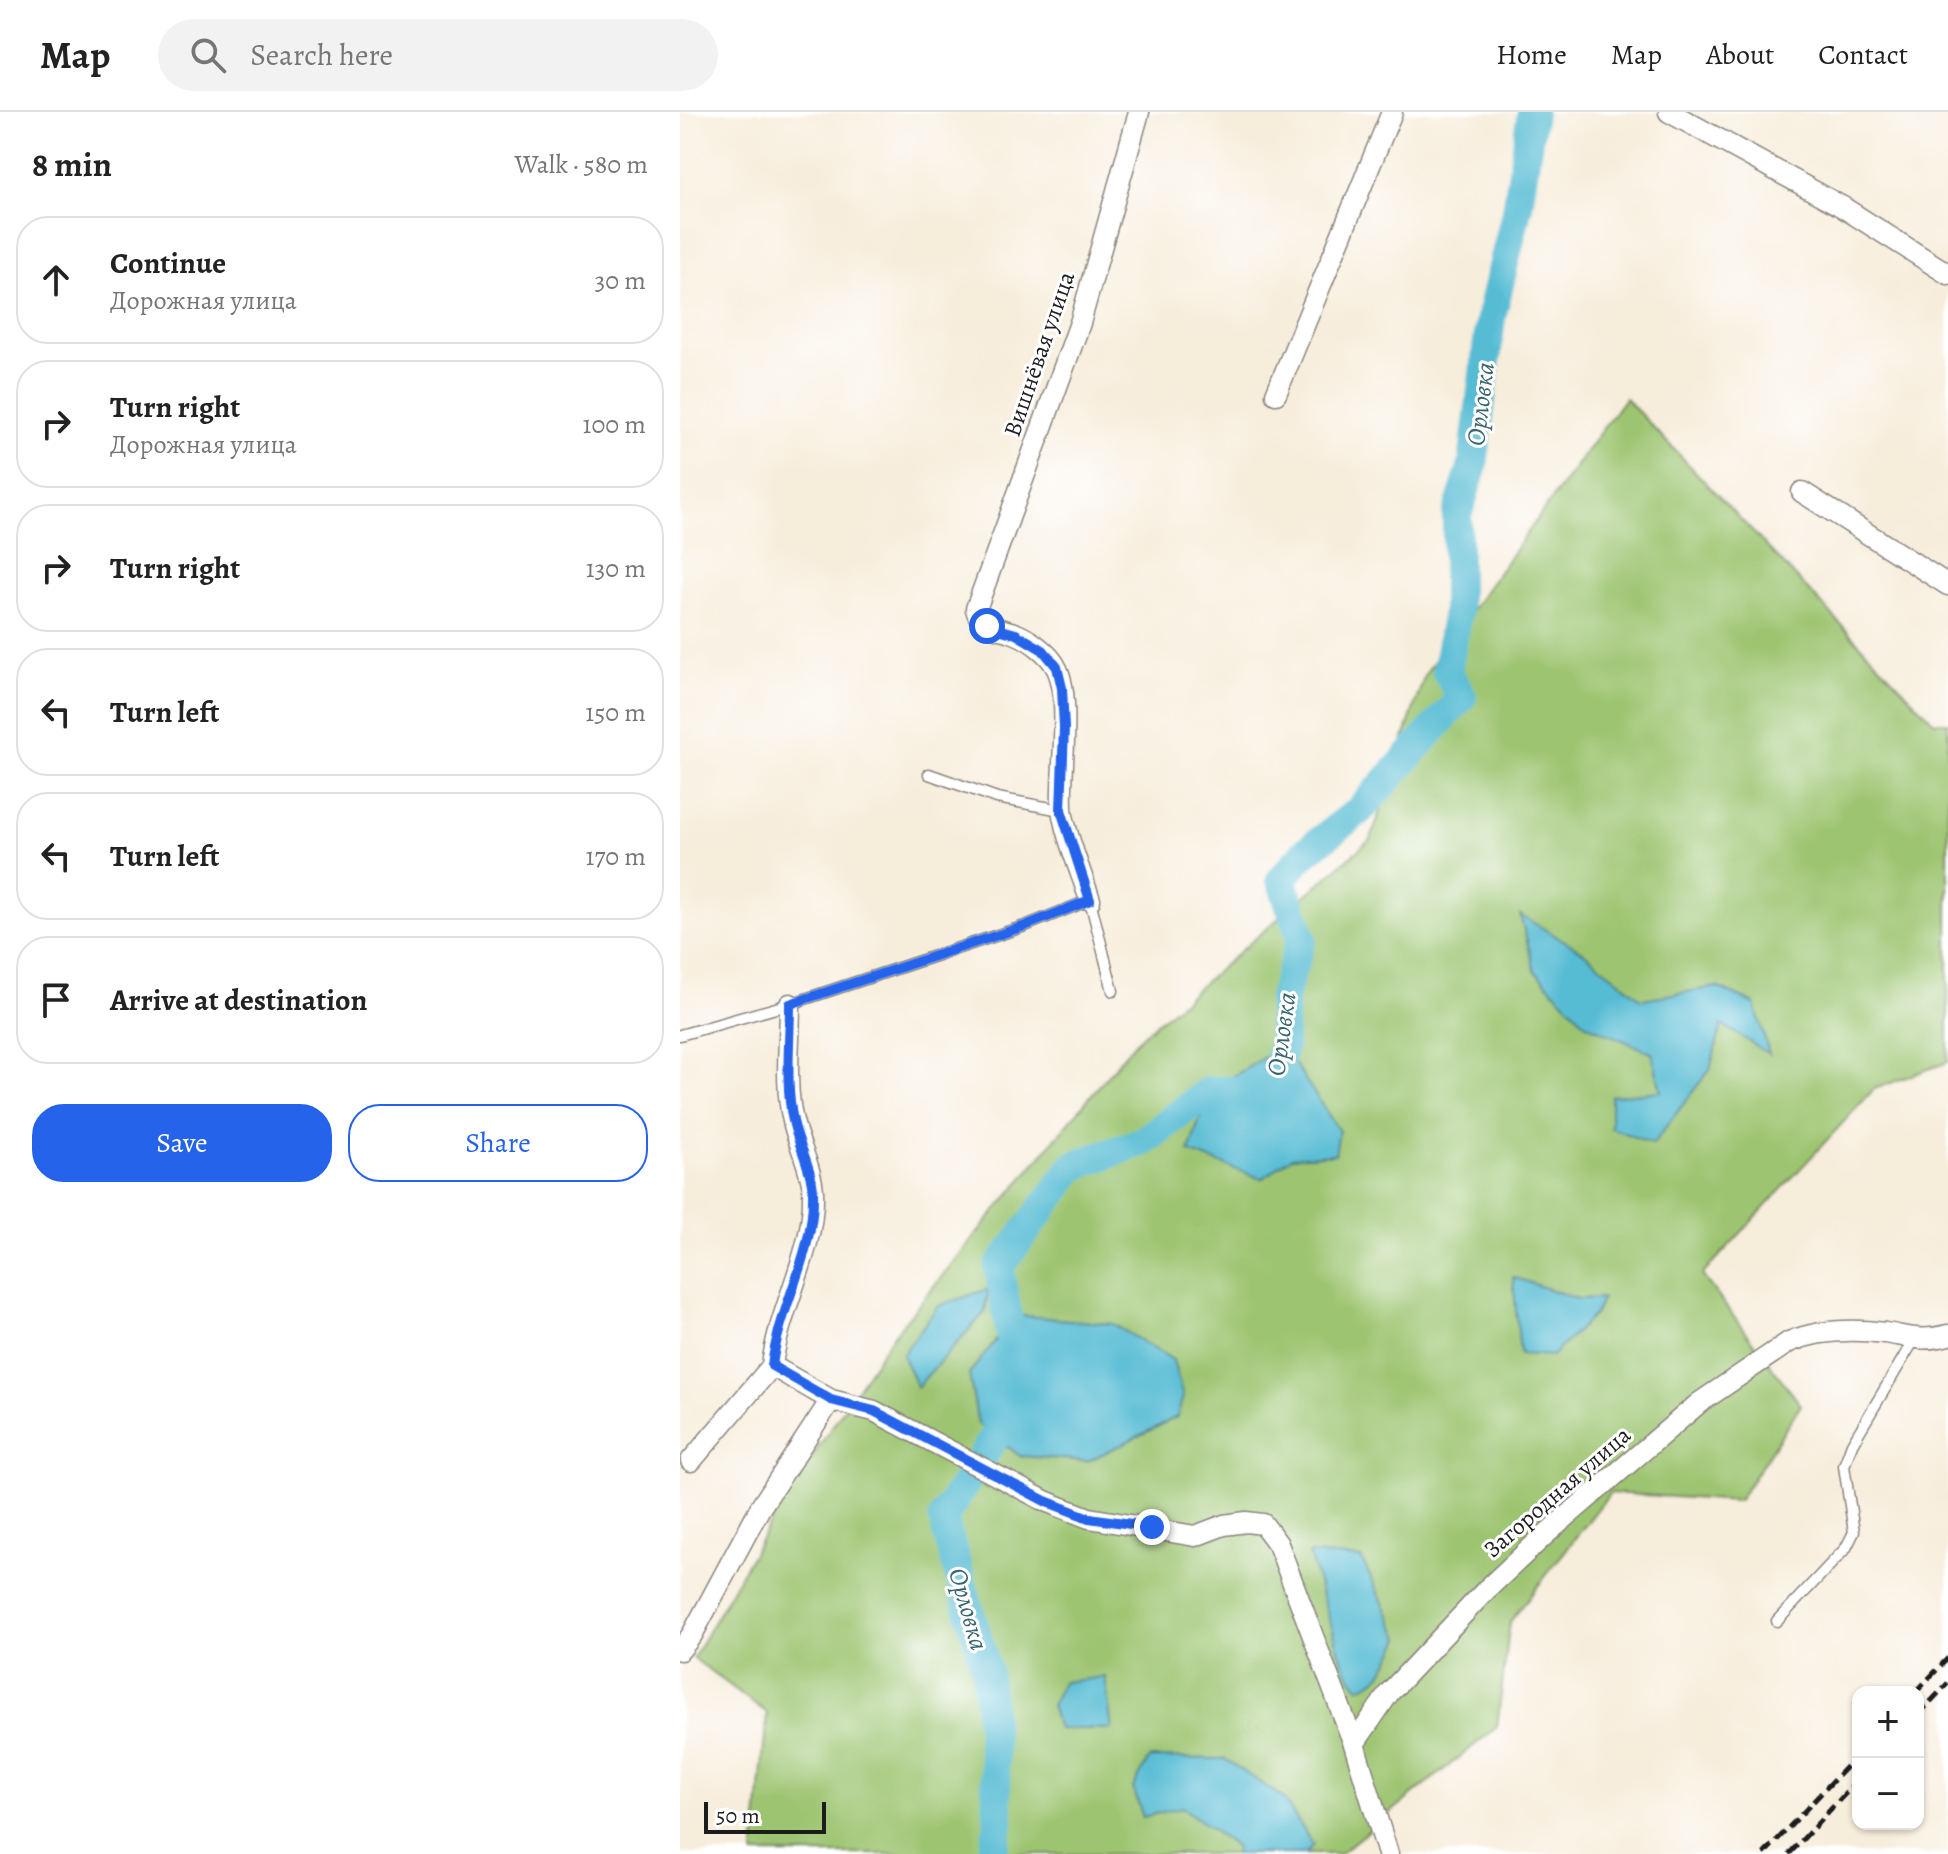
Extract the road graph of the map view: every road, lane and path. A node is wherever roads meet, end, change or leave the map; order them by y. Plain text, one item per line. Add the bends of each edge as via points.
1 (1139, 112) edge
2 (1392, 112) edge
3 (1678, 114) edge
4 (1948, 274) edge
5 (1276, 394) dead end
6 (1802, 492) dead end
7 (1948, 585) edge
8 (929, 774) dead end
9 (1061, 810) junction
10 (1090, 900) junction
11 (1113, 991) dead end
12 (790, 1004) junction
13 (680, 1035) edge
14 (1948, 1335) edge
15 (1914, 1340) junction
16 (772, 1366) junction
17 (831, 1400) junction
18 (686, 1466) edge
19 (1777, 1621) dead end
20 (680, 1650) edge
21 (1354, 1744) junction
22 (1388, 1854) edge

1 - 9 street, Вишнёвая улица via 1080,323 976,609 987,626 1016,634 1043,650 1057,667 1064,728
2 - 5 street
3 - 4 street
6 - 7 street
8 - 9 lane via 997,798
9 - 10 street
10 - 11 lane
10 - 12 lane
12 - 13 lane
12 - 16 street via 792,1120 813,1189 810,1231
14 - 15 street, Загородная улица
15 - 19 lane via 1844,1466 1854,1532 1846,1548
15 - 21 street, Загородная улица via 1844,1331 1804,1336 1699,1403 1486,1590 1389,1693
16 - 17 street
16 - 18 street
17 - 20 street via 760,1508
17 - 21 street via 874,1411 1045,1501 1089,1518 1195,1536 1224,1525 1263,1524 1278,1544
21 - 22 street

